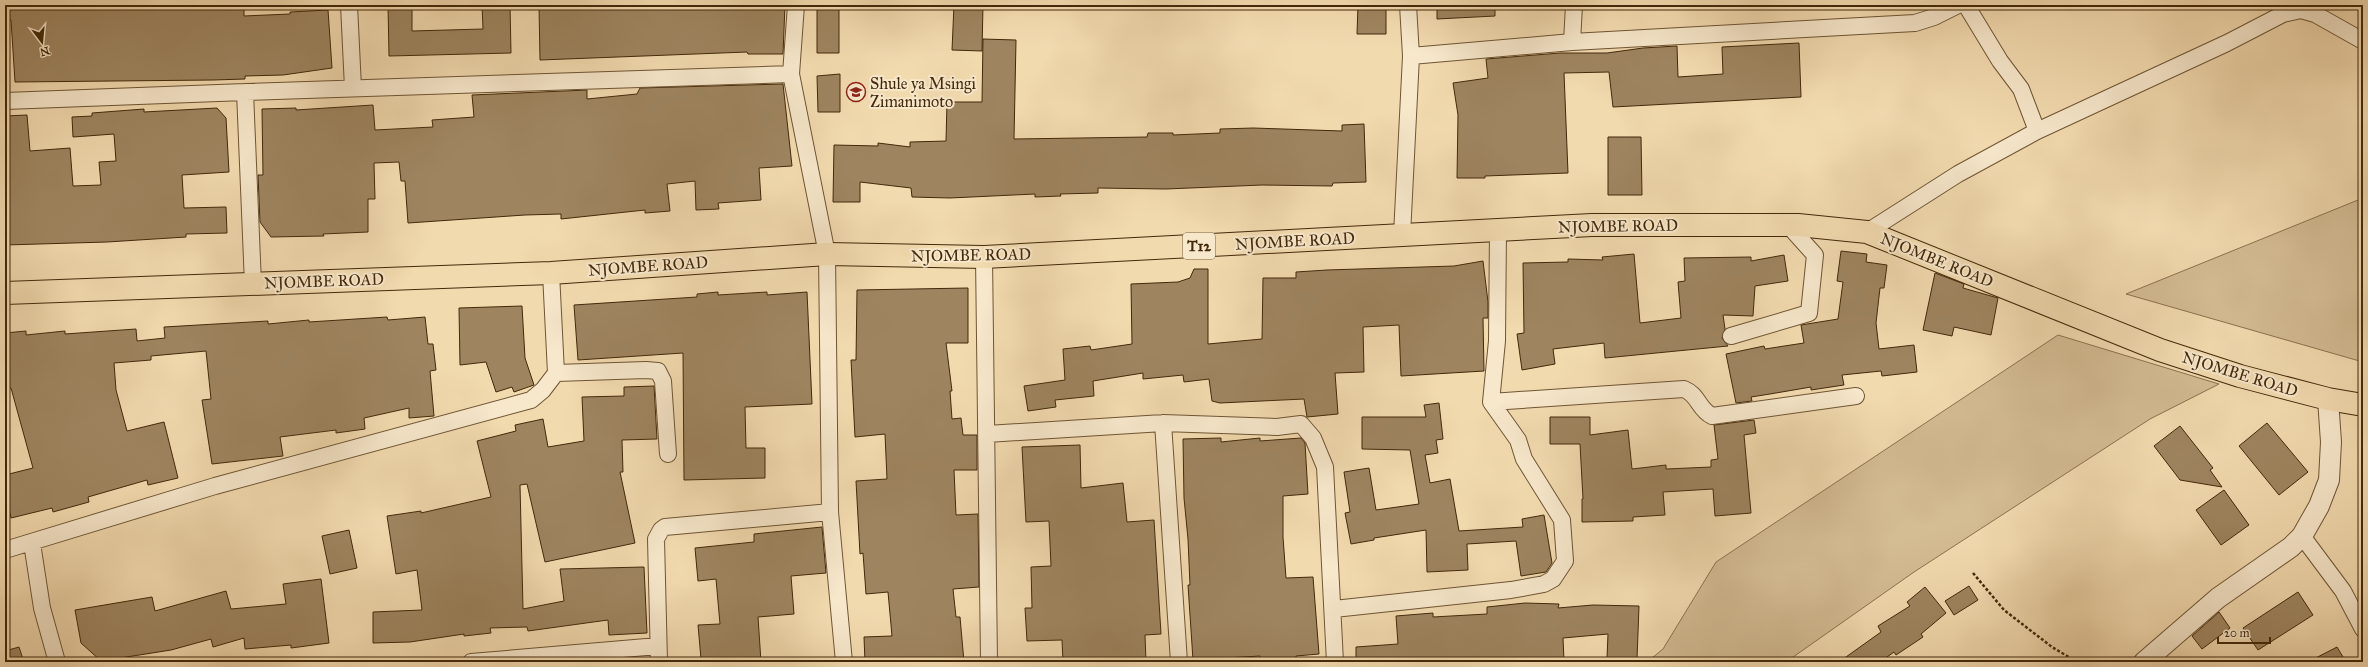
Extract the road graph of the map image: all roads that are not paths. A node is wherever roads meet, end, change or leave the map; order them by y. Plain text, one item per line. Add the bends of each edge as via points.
1 (348, 5) edge
2 (796, 5) edge
3 (1408, 5) edge
4 (1574, 5) edge
5 (1958, 5) edge
6 (1966, 5) edge
7 (2363, 40) edge
8 (1572, 42) junction
9 (1410, 56) junction
10 (791, 74) junction
11 (353, 88) junction
12 (245, 92) junction
13 (5, 101) edge
14 (2037, 131) junction
15 (1788, 225) junction
16 (1498, 229) junction
17 (1867, 232) junction
18 (1402, 235) junction
19 (828, 254) junction
20 (984, 257) junction
21 (551, 273) junction
22 (253, 284) junction
23 (5, 293) edge
24 (1731, 336) dead end
25 (556, 373) junction
26 (1856, 396) dead end
27 (2328, 399) junction
28 (1491, 402) junction
29 (2363, 405) edge
30 (1163, 422) junction
31 (988, 434) junction
32 (668, 454) dead end
33 (830, 512) junction
34 (2302, 536) junction
35 (32, 543) junction
36 (5, 550) edge
37 (1334, 609) junction
38 (2363, 629) edge
39 (658, 654) edge
40 (57, 662) edge
41 (471, 662) edge
42 (844, 662) edge
43 (989, 662) edge
44 (1179, 662) edge
45 (1335, 662) edge
46 (2144, 662) edge

1 - 11 street
2 - 10 street
3 - 9 street
4 - 8 street
5 - 8 street via 1915,24
6 - 14 street via 2000,61 2021,89
7 - 14 street via 2315,14 2301,10 2293,11
8 - 9 street
9 - 18 street
10 - 11 street
10 - 19 street
11 - 12 street
12 - 13 street
12 - 22 street
14 - 17 street via 1958,174
15 - 16 highway, NJOMBE ROAD / T12 via 1592,225
15 - 17 highway, NJOMBE ROAD / T12
15 - 24 street via 1815,255 1809,313
16 - 18 highway, NJOMBE ROAD / T12
16 - 28 street via 1496,340
17 - 27 highway, NJOMBE ROAD / T12 via 2160,350 2240,376
18 - 20 highway, NJOMBE ROAD / T12
19 - 20 highway, NJOMBE ROAD / T12
19 - 21 highway, NJOMBE ROAD / T12
19 - 33 street
20 - 31 street
21 - 22 highway, NJOMBE ROAD / T12
21 - 25 street
22 - 23 highway, NJOMBE ROAD / T12
25 - 32 street via 646,370 658,372 663,381
25 - 35 street via 544,390 531,400 519,404 215,486
26 - 28 street via 1712,416 1704,411 1695,395 1684,389
27 - 29 highway, NJOMBE ROAD / T12
27 - 34 street via 2331,442 2329,480 2319,506
28 - 37 street via 1518,440 1524,460 1562,520 1565,560 1553,579 1544,584 1511,590
30 - 31 street
30 - 37 street via 1277,427 1301,424 1313,438 1325,467
30 - 44 street
31 - 43 street
33 - 39 street via 665,527 661,530 656,539
33 - 42 street
34 - 38 street via 2343,591
34 - 46 street via 2291,547 2218,598
35 - 36 street
35 - 40 street via 42,608
37 - 45 street
39 - 41 street

